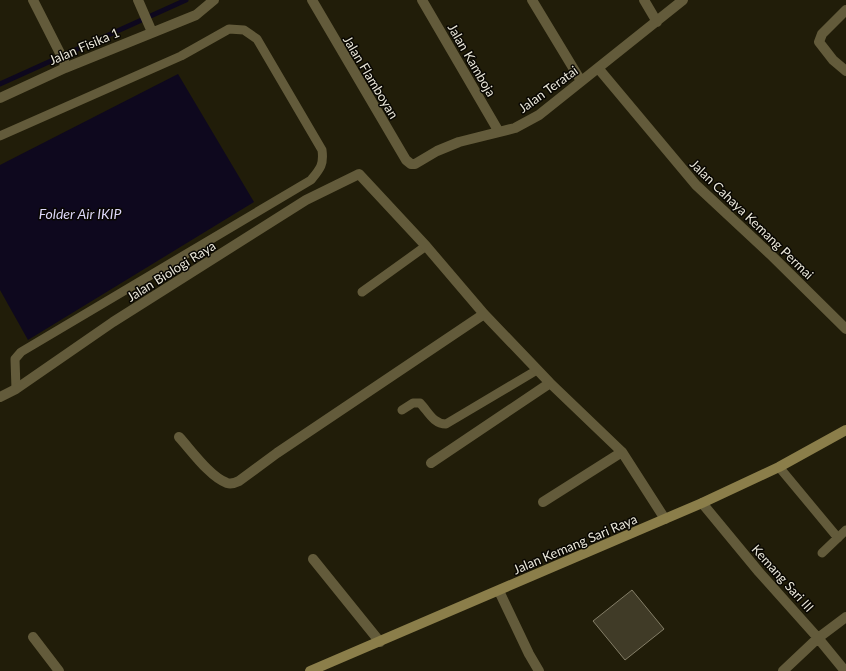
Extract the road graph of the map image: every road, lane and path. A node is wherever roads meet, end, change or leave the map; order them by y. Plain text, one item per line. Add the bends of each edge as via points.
1 (34, 0) edge
2 (214, 0) edge
3 (312, 0) edge
4 (422, 0) edge
5 (532, 0) edge
6 (644, 0) edge
7 (683, 0) edge
8 (141, 5) edge
9 (846, 10) edge
10 (657, 22) junction
11 (151, 29) junction
12 (64, 65) junction
13 (598, 68) junction
14 (846, 71) edge
15 (582, 81) junction
16 (0, 98) edge
17 (499, 132) junction
18 (0, 136) edge
19 (411, 164) joint
20 (426, 246) junction
21 (362, 292) dead end
22 (484, 314) junction
23 (846, 329) edge
24 (537, 370) junction
25 (550, 383) junction
26 (16, 388) junction
27 (0, 397) edge
28 (402, 410) dead end
29 (846, 430) edge
30 (179, 437) dead end
31 (622, 452) junction
32 (431, 463) dead end
33 (779, 467) junction
34 (543, 502) dead end
35 (702, 503) junction
36 (665, 519) junction
37 (846, 530) edge
38 (838, 538) junction
39 (822, 553) dead end
40 (313, 559) dead end
41 (499, 591) junction
42 (846, 617) edge
43 (33, 637) dead end
44 (818, 638) junction
45 (380, 642) junction
46 (59, 671) edge
47 (310, 671) edge
48 (539, 671) edge
49 (783, 671) edge
50 (845, 671) edge

1 - 12 street
2 - 11 street, Jalan Fisika 1 via 196,15
3 - 19 street, Jalan Flamboyan via 406,160
4 - 17 street, Jalan Kamboja
5 - 15 street
6 - 10 street
7 - 10 street, Jalan Teratai
8 - 11 street
9 - 14 street via 822,34 819,42 833,60
10 - 13 street, Jalan Teratai
11 - 12 street, Jalan Fisika 1
12 - 16 street, Jalan Fisika 1
13 - 15 street, Jalan Teratai
13 - 23 street, Jalan Cahaya Kemang Permai via 696,185
15 - 17 street, Jalan Teratai via 539,115 515,128
17 - 19 street, Jalan Teratai via 459,142
18 - 26 lane via 181,56 229,29 244,30 257,39 322,150 324,161 311,180 21,352 15,359
20 - 21 lane
20 - 22 street
20 - 26 street, Jalan Biologi Raya via 359,174 306,200 113,322
22 - 24 street
22 - 30 street via 277,452 239,482 232,484 217,476
24 - 25 street
24 - 28 lane via 446,424 435,421 417,402
25 - 31 street
25 - 32 street
26 - 27 street, Jalan Biologi Raya
29 - 33 main road, Jalan Kemang Sari Raya
31 - 34 street
31 - 36 street
33 - 35 main road, Jalan Kemang Sari Raya
33 - 38 lane
35 - 36 main road, Jalan Kemang Sari Raya
35 - 44 street, Kemang Sari III
36 - 41 main road, Jalan Kemang Sari Raya
37 - 38 lane
38 - 39 lane
40 - 45 street
41 - 45 main road, Jalan Kemang Sari Raya
41 - 48 street via 528,654
42 - 44 street
43 - 46 street
44 - 49 street
44 - 50 street, Kemang Sari III
45 - 47 main road, Jalan Kemang Sari Raya

